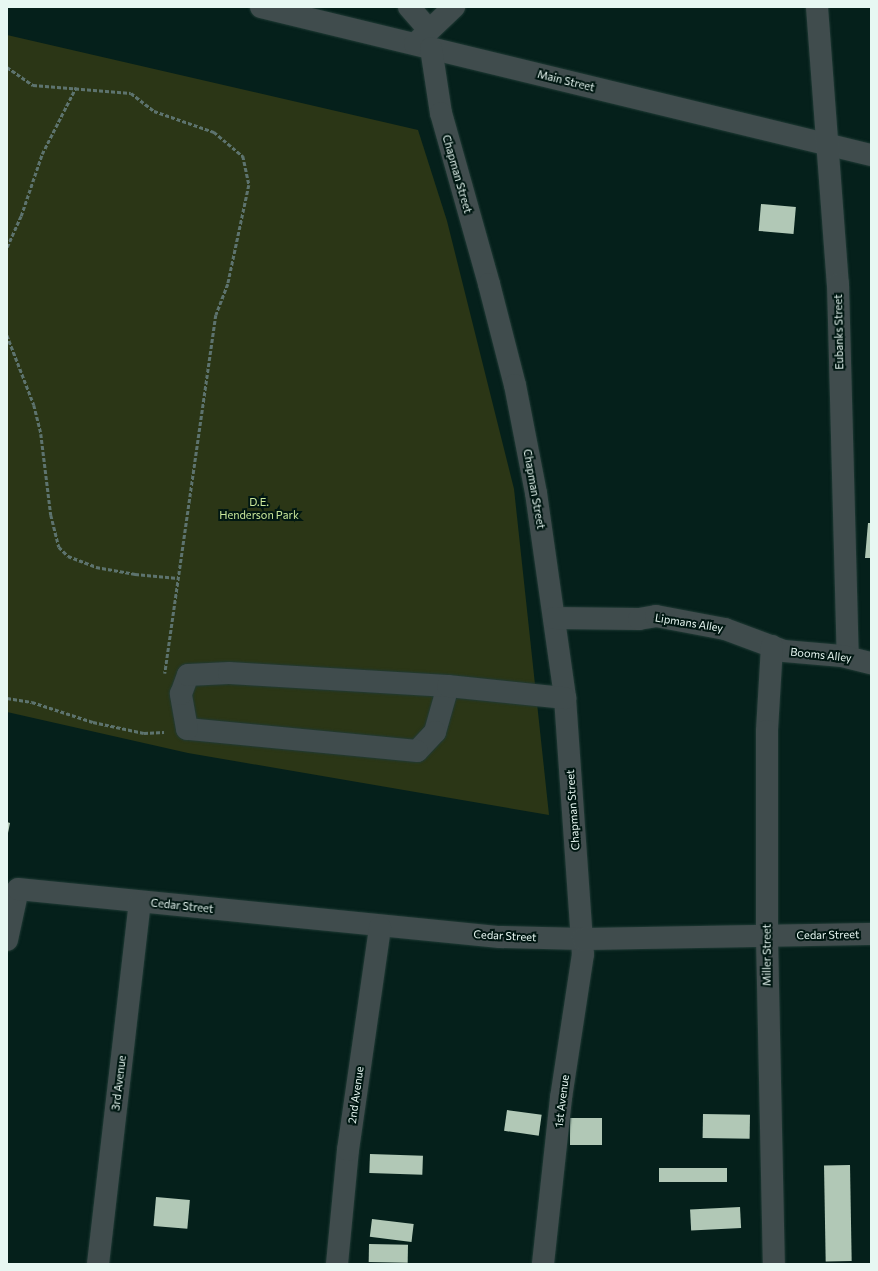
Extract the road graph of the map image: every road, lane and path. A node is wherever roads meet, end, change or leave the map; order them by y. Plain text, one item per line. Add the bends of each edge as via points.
1 (261, 7) edge
2 (409, 7) edge
3 (454, 7) edge
4 (817, 7) edge
5 (425, 40) junction
6 (7, 66) edge
7 (76, 87) junction
8 (827, 144) junction
9 (871, 155) edge
10 (7, 246) edge
11 (7, 336) edge
12 (178, 578) junction
13 (554, 618) junction
14 (772, 646) junction
15 (848, 657) junction
16 (871, 663) edge
17 (166, 680) dead end
18 (448, 686) junction
19 (7, 698) edge
20 (565, 698) junction
21 (165, 727) dead end
22 (140, 902) junction
23 (380, 926) junction
24 (871, 934) edge
25 (767, 937) junction
26 (583, 939) junction
27 (7, 940) edge
28 (98, 1264) edge
29 (337, 1264) edge
30 (543, 1264) edge
31 (774, 1264) edge

1 - 5 street, Main Street
2 - 5 street
3 - 5 street
4 - 8 street, Eubanks Street
5 - 8 street, Main Street
5 - 13 street, Chapman Street via 441,113 490,284 515,385 536,493
6 - 7 path via 33,85
7 - 10 path via 42,154 21,216
7 - 12 path via 131,93 154,111 214,132 243,156 250,185 228,284 216,316
8 - 9 street, Main Street
8 - 15 street, Eubanks Street via 838,284
11 - 12 path via 34,405 41,434 51,515 59,547 68,556 96,567
12 - 17 path via 164,667
13 - 14 street, Lipmans Alley via 639,619 656,616 725,628
13 - 20 street, Chapman Street
14 - 15 street, Booms Alley via 796,653
14 - 25 street, Miller Street via 767,731
15 - 16 street, Booms Alley
18 - 18 street via 228,673 188,675 181,694 187,729 417,751 435,732
18 - 20 street
19 - 21 path via 32,702 93,722 144,733 164,734
20 - 26 street, Chapman Street
22 - 23 street, Cedar Street
22 - 27 street, Cedar Street via 18,889
22 - 28 street, 3rd Avenue
23 - 26 street, Cedar Street via 500,937
23 - 29 street, 2nd Avenue via 348,1150
24 - 25 street, Cedar Street
25 - 26 street, Cedar Street
25 - 31 street, Miller Street
26 - 30 street, 1st Avenue via 561,1098

